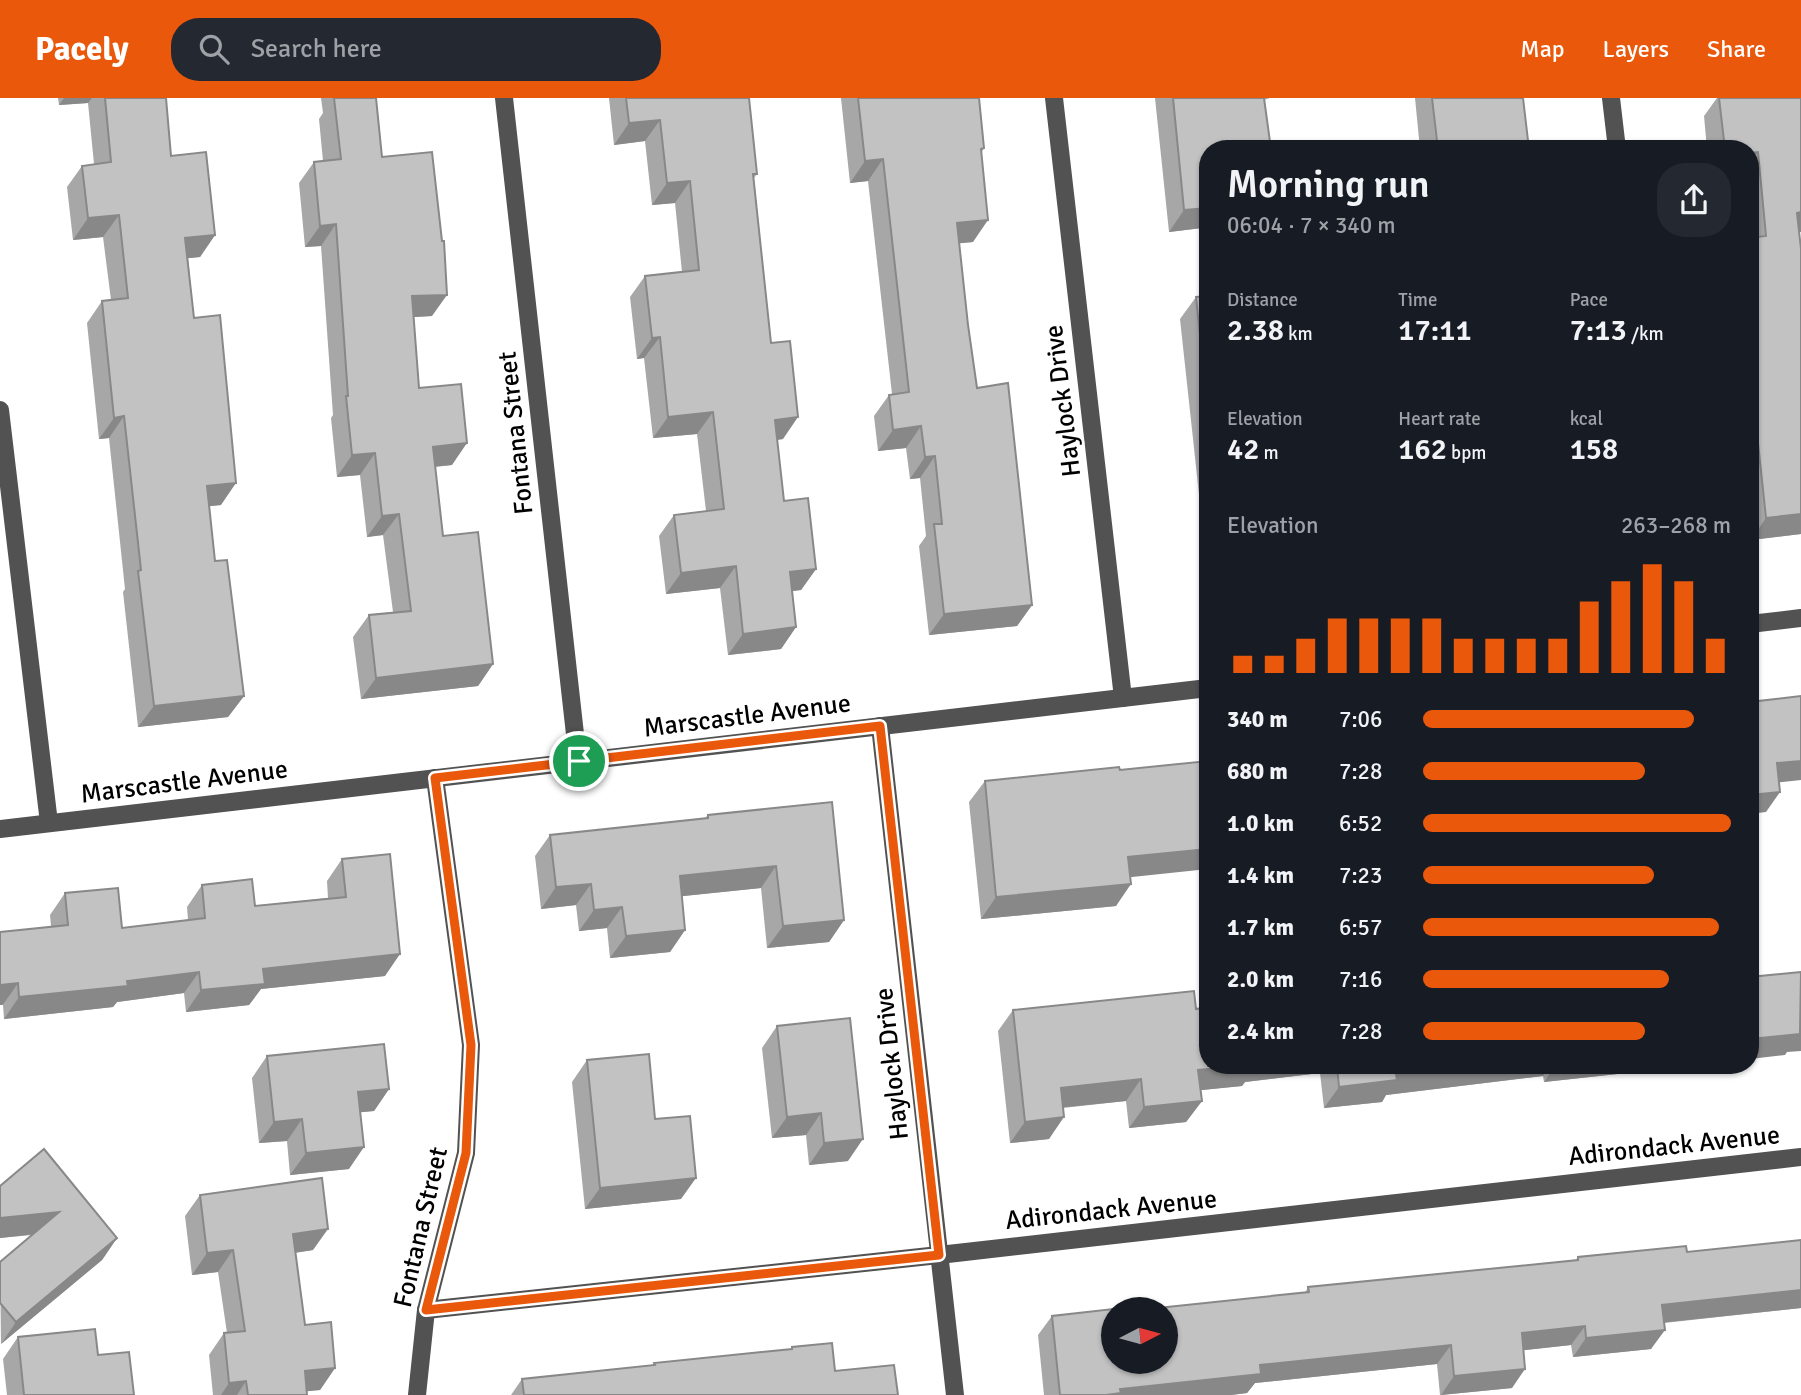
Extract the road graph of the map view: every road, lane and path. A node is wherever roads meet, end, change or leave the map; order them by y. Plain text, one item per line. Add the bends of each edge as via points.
1 (504, 98) edge
2 (1054, 98) edge
3 (1611, 98) edge
4 (1616, 140) edge
5 (0, 410) edge
6 (1801, 618) edge
7 (1759, 623) edge
8 (1199, 689) edge
9 (1122, 698) junction
10 (880, 726) junction
11 (579, 761) junction
12 (435, 778) junction
13 (49, 824) junction
14 (0, 829) edge
15 (1801, 1157) edge
16 (939, 1255) junction
17 (426, 1310) junction
18 (416, 1395) edge
19 (955, 1395) edge

1 - 11 street, Fontana Street
2 - 9 street, Haylock Drive
3 - 4 street
5 - 13 street
6 - 7 street
8 - 9 street, Marscastle Avenue
9 - 10 street, Marscastle Avenue
10 - 11 street, Marscastle Avenue
10 - 16 street, Haylock Drive
11 - 12 street, Marscastle Avenue
12 - 13 street, Marscastle Avenue
12 - 17 street, Fontana Street via 471,1045 466,1153
13 - 14 street, Marscastle Avenue
15 - 16 street, Adirondack Avenue
16 - 17 street, Adirondack Avenue
16 - 19 street, Haylock Drive
17 - 18 street, Fontana Street

